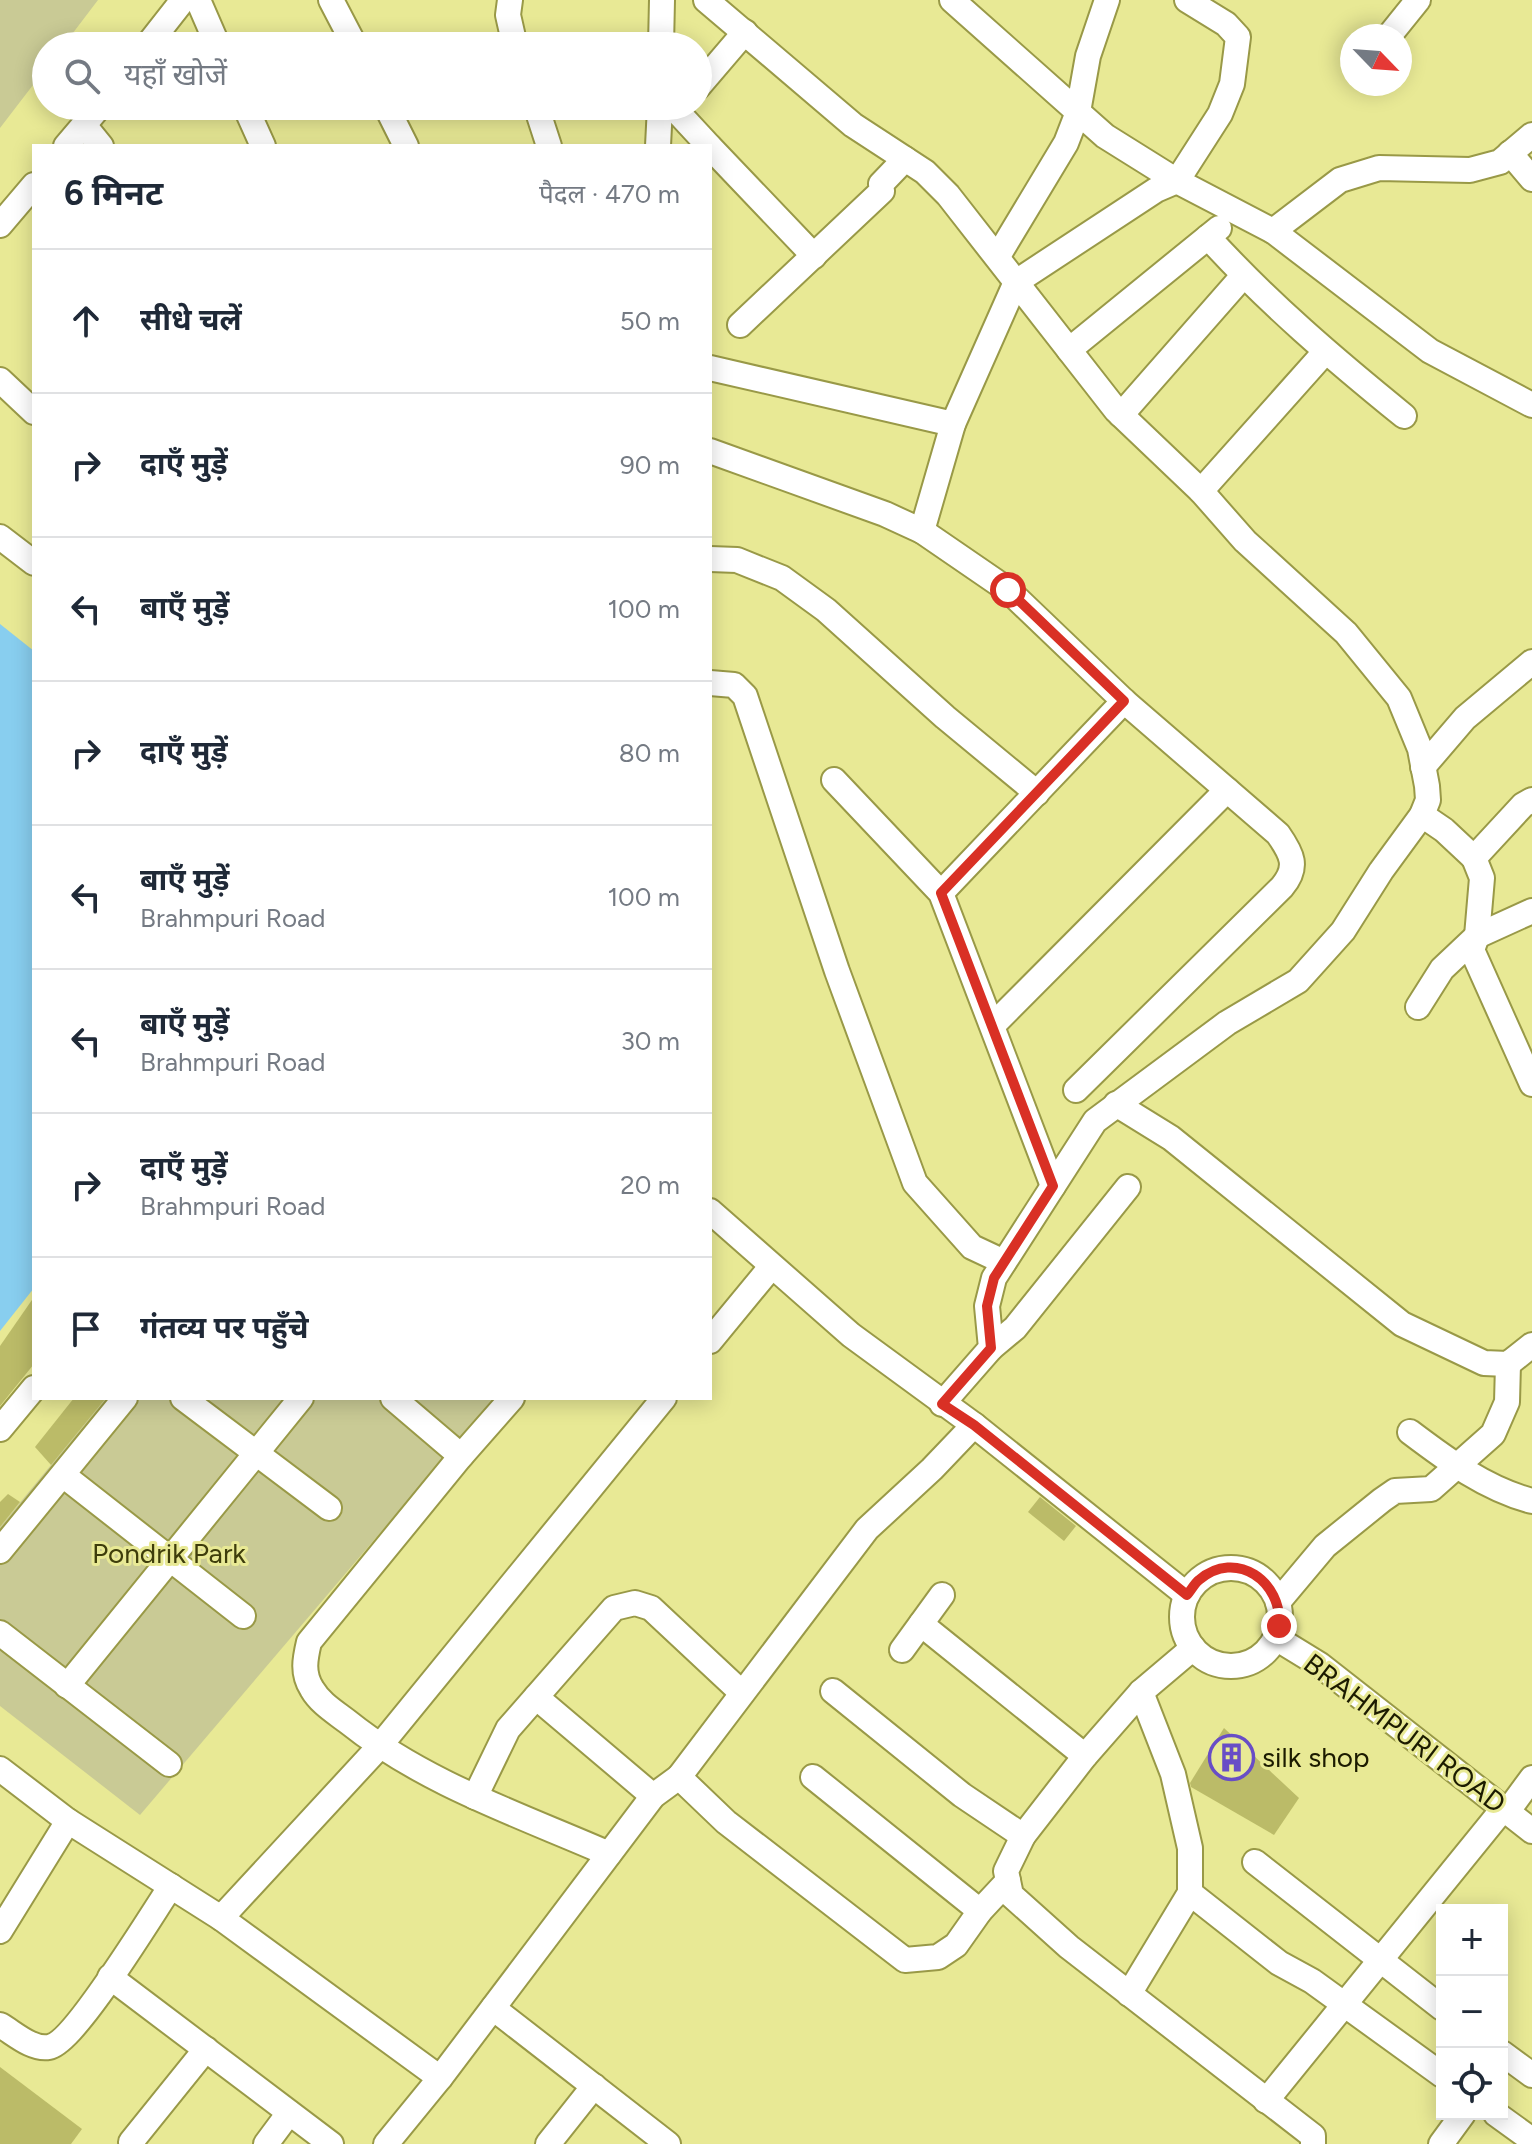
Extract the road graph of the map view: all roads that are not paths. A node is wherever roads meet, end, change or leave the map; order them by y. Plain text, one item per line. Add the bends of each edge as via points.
1 (183, 0) edge
2 (198, 0) edge
3 (331, 0) edge
4 (510, 0) edge
5 (662, 0) edge
6 (952, 0) edge
7 (1107, 0) edge
8 (1187, 0) edge
9 (1418, 0) edge
10 (723, 5) edge
11 (1399, 24) edge
12 (158, 32) edge
13 (212, 32) edge
14 (348, 32) edge
15 (512, 32) edge
16 (661, 32) edge
17 (745, 32) junction
18 (712, 71) edge
19 (1078, 112) junction
20 (88, 120) edge
21 (93, 120) edge
22 (251, 120) edge
23 (393, 120) edge
24 (541, 120) edge
25 (668, 120) edge
26 (685, 120) edge
27 (1532, 135) edge
28 (68, 144) edge
29 (100, 144) edge
30 (262, 144) edge
31 (405, 144) edge
32 (548, 144) edge
33 (659, 144) edge
34 (708, 144) edge
35 (712, 148) edge
36 (1510, 153) junction
37 (905, 159) junction
38 (1532, 179) edge
39 (1177, 181) junction
40 (32, 190) edge
41 (1235, 213) junction
42 (0, 225) edge
43 (1273, 231) junction
44 (1208, 237) junction
45 (814, 256) junction
46 (998, 256) junction
47 (1243, 276) junction
48 (1016, 282) junction
49 (740, 325) dead end
50 (1069, 350) junction
51 (1325, 352) junction
52 (712, 368) edge
53 (0, 380) edge
54 (1532, 405) edge
55 (32, 410) edge
56 (1121, 415) junction
57 (1404, 416) dead end
58 (953, 424) junction
59 (712, 452) edge
60 (1201, 491) junction
61 (922, 531) junction
62 (0, 537) edge
63 (712, 559) edge
64 (32, 561) edge
65 (1532, 662) edge
66 (712, 683) edge
67 (1124, 701) junction
68 (1423, 767) junction
69 (834, 780) dead end
70 (1227, 790) junction
71 (1037, 793) junction
72 (1532, 800) edge
73 (1422, 815) junction
74 (1474, 858) junction
75 (941, 893) junction
76 (1532, 911) edge
77 (1477, 936) junction
78 (1418, 1007) dead end
79 (993, 1025) junction
80 (1532, 1084) edge
81 (1076, 1090) dead end
82 (1116, 1104) junction
83 (1053, 1186) junction
84 (1128, 1187) dead end
85 (713, 1221) edge
86 (1004, 1262) junction
87 (771, 1267) junction
88 (712, 1339) edge
89 (1532, 1345) edge
90 (991, 1348) junction
91 (1508, 1364) junction
92 (32, 1390) edge
93 (123, 1400) edge
94 (186, 1400) edge
95 (299, 1400) edge
96 (395, 1400) edge
97 (510, 1400) edge
98 (662, 1400) edge
99 (942, 1404) junction
100 (974, 1425) junction
101 (0, 1429) edge
102 (1410, 1432) dead end
103 (258, 1453) junction
104 (461, 1456) junction
105 (1455, 1466) junction
106 (63, 1475) junction
107 (1532, 1501) edge
108 (329, 1508) dead end
109 (0, 1551) edge
110 (170, 1559) junction
111 (942, 1595) dead end
112 (1187, 1595) junction
113 (1278, 1602) junction
114 (243, 1616) dead end
115 (921, 1624) junction
116 (0, 1633) edge
117 (1276, 1638) junction
118 (1193, 1648) junction
119 (902, 1650) dead end
120 (67, 1686) junction
121 (833, 1691) dead end
122 (1141, 1692) junction
123 (742, 1693) junction
124 (536, 1697) junction
125 (379, 1747) junction
126 (1085, 1756) junction
127 (169, 1764) dead end
128 (0, 1769) edge
129 (679, 1777) junction
130 (813, 1777) dead end
131 (1532, 1778) edge
132 (653, 1796) junction
133 (475, 1797) junction
134 (1505, 1810) junction
135 (68, 1821) junction
136 (1532, 1831) edge
137 (1023, 1836) junction
138 (609, 1854) junction
139 (1255, 1862) dead end
140 (1008, 1881) junction
141 (171, 1886) junction
142 (1190, 1893) junction
143 (980, 1911) junction
144 (221, 1918) junction
145 (0, 1931) edge
146 (1378, 1960) junction
147 (110, 1977) junction
148 (1129, 1994) junction
149 (1436, 2004) edge
150 (1346, 2005) junction
151 (493, 2008) junction
152 (0, 2025) edge
153 (206, 2049) junction
154 (1508, 2057) edge
155 (1436, 2071) edge
156 (1532, 2075) edge
157 (440, 2078) junction
158 (594, 2086) junction
159 (1266, 2101) junction
160 (289, 2113) junction
161 (1459, 2120) edge
162 (1504, 2120) edge
163 (1532, 2140) edge
164 (1317, 2141) edge
165 (131, 2142) edge
166 (266, 2144) edge
167 (331, 2144) edge
168 (386, 2144) edge
169 (548, 2144) edge
170 (668, 2144) edge
171 (1441, 2144) edge

1 - 12 street
2 - 13 street
3 - 14 street
4 - 15 street
5 - 16 street
6 - 19 street
7 - 19 street via 1088,56
8 - 39 street via 1226,24 1239,45 1220,114
9 - 11 street
10 - 17 street
17 - 18 street
17 - 37 street via 853,125
19 - 39 street via 1105,136
19 - 46 street via 1066,143
20 - 28 street
21 - 29 street
22 - 30 street
23 - 31 street
24 - 32 street
25 - 33 street
26 - 34 street
27 - 36 street
35 - 45 street
36 - 38 street
36 - 43 street via 1500,162 1470,170 1379,168 1340,180
37 - 45 street via 881,184 882,191
37 - 46 street via 948,195
39 - 41 street
39 - 48 street
40 - 42 street
41 - 43 street
41 - 44 street
43 - 54 street via 1430,351
44 - 47 street
44 - 50 street
45 - 49 street
46 - 48 street
47 - 51 street
47 - 56 street
48 - 50 street
48 - 58 street
50 - 56 street
51 - 57 street
51 - 60 street
52 - 58 street
53 - 55 street
56 - 60 street
58 - 61 street
59 - 61 street
60 - 68 street via 1245,541 1346,633 1399,698
61 - 67 street via 1008,590
62 - 64 street
63 - 71 street via 737,560 782,578
65 - 68 street via 1465,718
66 - 86 street via 734,685 745,696 915,1183 972,1247
67 - 70 street
67 - 71 street
68 - 73 street via 1428,800
69 - 75 street
70 - 79 street
70 - 81 street via 1278,834 1291,853 1290,877
71 - 75 street
72 - 74 street
73 - 74 street
73 - 82 street via 1346,926 1298,981 1227,1023
74 - 77 street via 1482,878
75 - 79 street
76 - 77 street
77 - 78 street via 1442,969
77 - 80 street via 1472,950
79 - 83 street
82 - 83 street via 1095,1121
82 - 91 street via 1171,1138 1402,1324 1484,1363
83 - 86 street
84 - 90 street via 1015,1328
85 - 87 street
86 - 90 street via 987,1306
87 - 88 street
87 - 99 street
89 - 91 street
90 - 99 street
91 - 105 street via 1507,1402 1493,1434
92 - 101 street
93 - 106 street
94 - 103 street
95 - 103 street
96 - 104 street
97 - 104 street
98 - 125 street
99 - 100 street
100 - 112 street
100 - 123 street via 867,1529
102 - 105 street
103 - 108 street
103 - 110 street
104 - 125 street via 309,1642 303,1665 310,1687
105 - 107 street
105 - 113 street via 1431,1489 1395,1491 1382,1500 1325,1546
106 - 109 street
106 - 110 street
110 - 114 street
110 - 120 street
111 - 115 street
112 - 113 street via 1216,1570 1236,1568 1262,1579
112 - 118 street via 1182,1623
113 - 117 street, BRAHMPURI ROAD
115 - 119 street
115 - 126 street
116 - 120 street
117 - 118 street, BRAHMPURI ROAD via 1260,1656 1237,1666 1205,1660
117 - 134 street, BRAHMPURI ROAD via 1320,1665
118 - 122 street
120 - 127 street
121 - 137 street via 962,1795
122 - 126 street
122 - 142 street via 1173,1774 1190,1848
123 - 124 street via 651,1608 635,1603 614,1608
123 - 129 street
124 - 132 street
124 - 133 street via 508,1729
125 - 133 street
125 - 144 street
126 - 137 street
128 - 135 street
129 - 132 street
129 - 143 street via 726,1822 905,1960 938,1957 956,1945
130 - 143 street
131 - 134 street
132 - 138 street
133 - 138 street
134 - 136 street, BRAHMPURI ROAD
134 - 146 street
135 - 141 street
135 - 145 street
137 - 140 street via 1006,1871
138 - 151 street
139 - 146 street
140 - 143 street
140 - 148 street via 1011,1895
141 - 144 street
141 - 147 street
142 - 148 street
142 - 150 street via 1279,1963
144 - 157 street
146 - 149 street
146 - 150 street
147 - 152 street via 52,2047 37,2047
147 - 153 street
148 - 159 street
150 - 155 street
150 - 159 street
151 - 157 street
151 - 158 street
153 - 160 street
153 - 165 street
154 - 156 street
157 - 168 street
158 - 169 street
158 - 170 street
159 - 164 street
160 - 166 street
160 - 167 street
161 - 171 street
162 - 163 street

